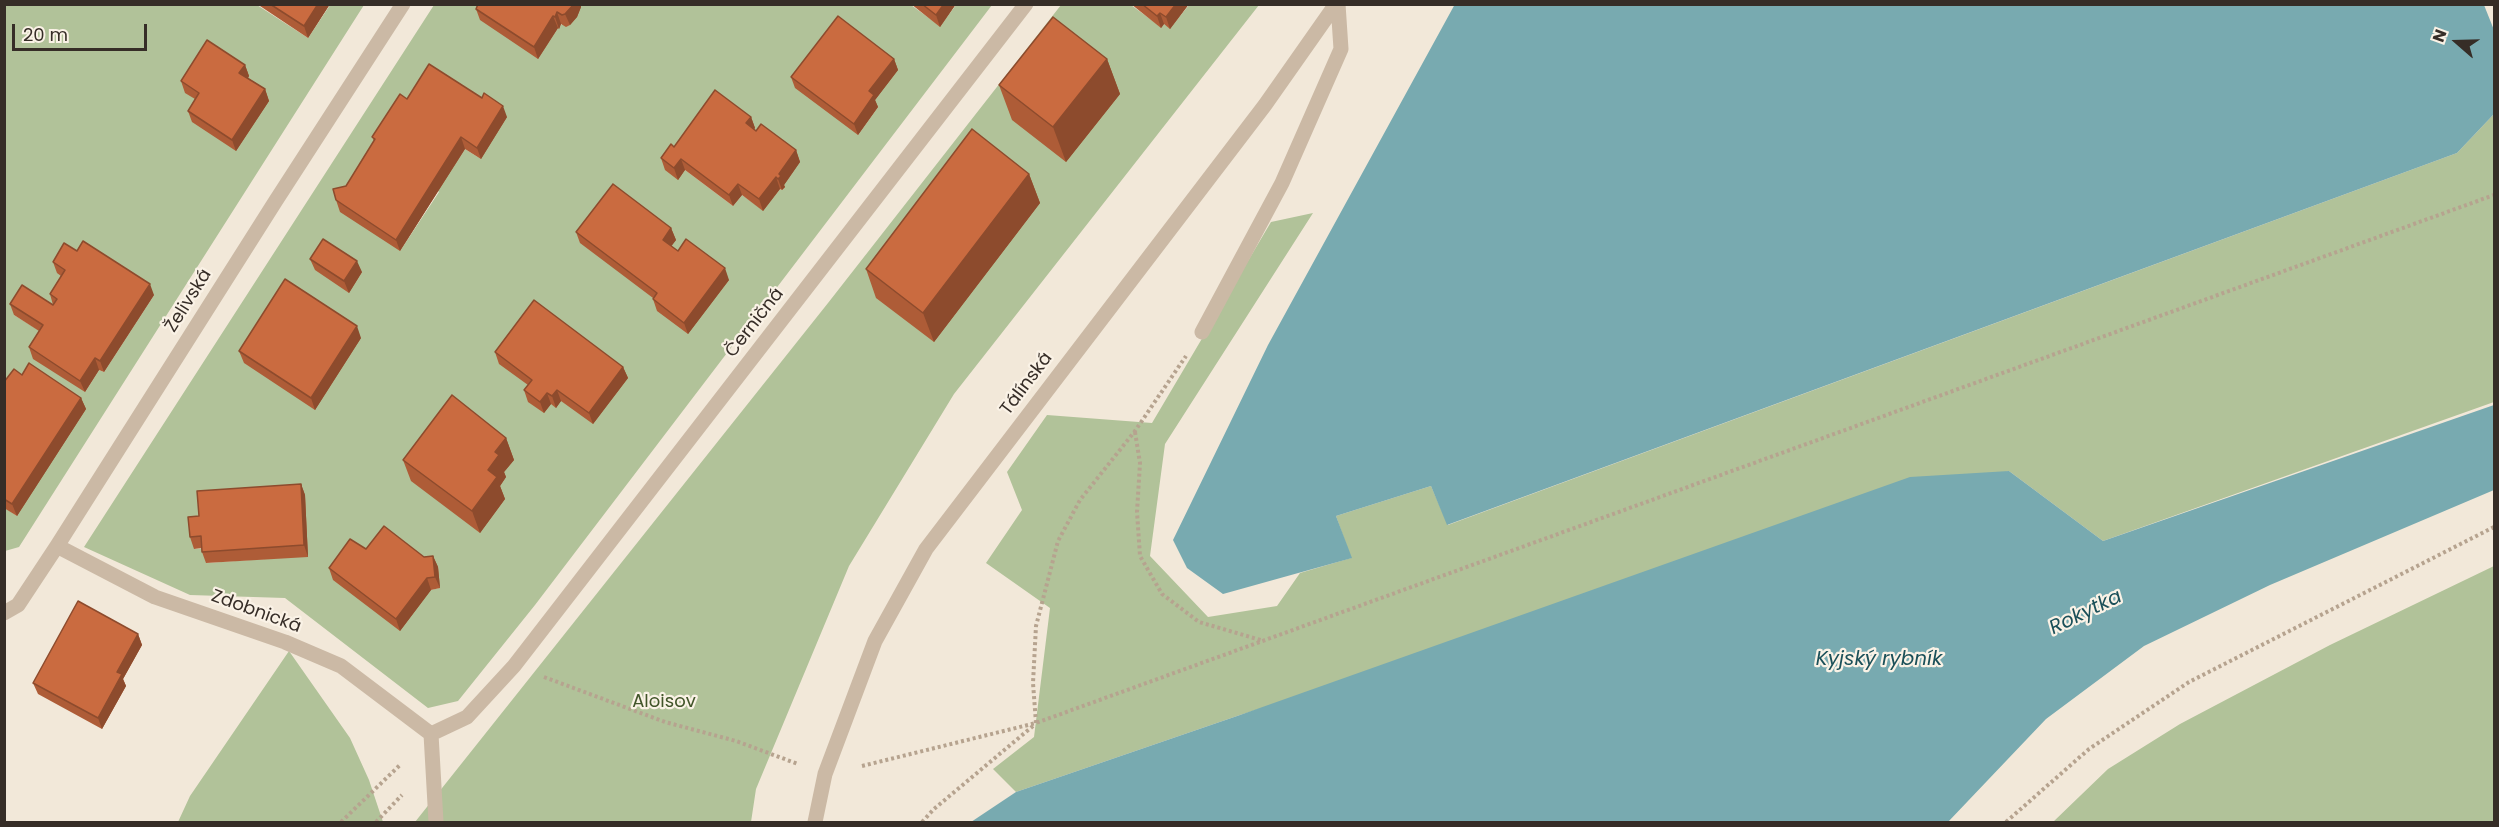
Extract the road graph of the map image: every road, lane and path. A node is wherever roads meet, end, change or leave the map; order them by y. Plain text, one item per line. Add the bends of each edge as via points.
1 (403, 4) edge
2 (1026, 4) edge
3 (1337, 4) edge
4 (2494, 195) edge
5 (1202, 332) joint
6 (1135, 431) junction
7 (2494, 527) edge
8 (57, 546) junction
9 (4, 613) edge
10 (1265, 641) junction
11 (514, 666) junction
12 (1036, 723) junction
13 (431, 734) junction
14 (825, 774) junction
15 (341, 822) edge
16 (436, 822) edge
17 (815, 822) edge
18 (922, 822) edge
19 (2006, 822) edge

1 - 8 street, Želivská
2 - 11 street, Černičná
3 - 5 street via 1341,49 1282,183
3 - 14 street, Tálínská via 1265,105 926,549 875,641
4 - 10 path
5 - 6 path
6 - 10 path via 1140,464 1140,556 1162,594 1199,622
6 - 12 path via 1080,500 1058,541 1036,626
7 - 19 path via 2189,682 2089,749
8 - 9 street, Želivská via 18,605
8 - 13 street, Zdobnická via 155,597 285,642 341,666
10 - 12 path
11 - 13 street, Černičná via 467,717
11 - 14 path via 665,722 736,741
12 - 14 path
12 - 18 path
13 - 15 path
13 - 16 street
14 - 17 street, Tálínská

